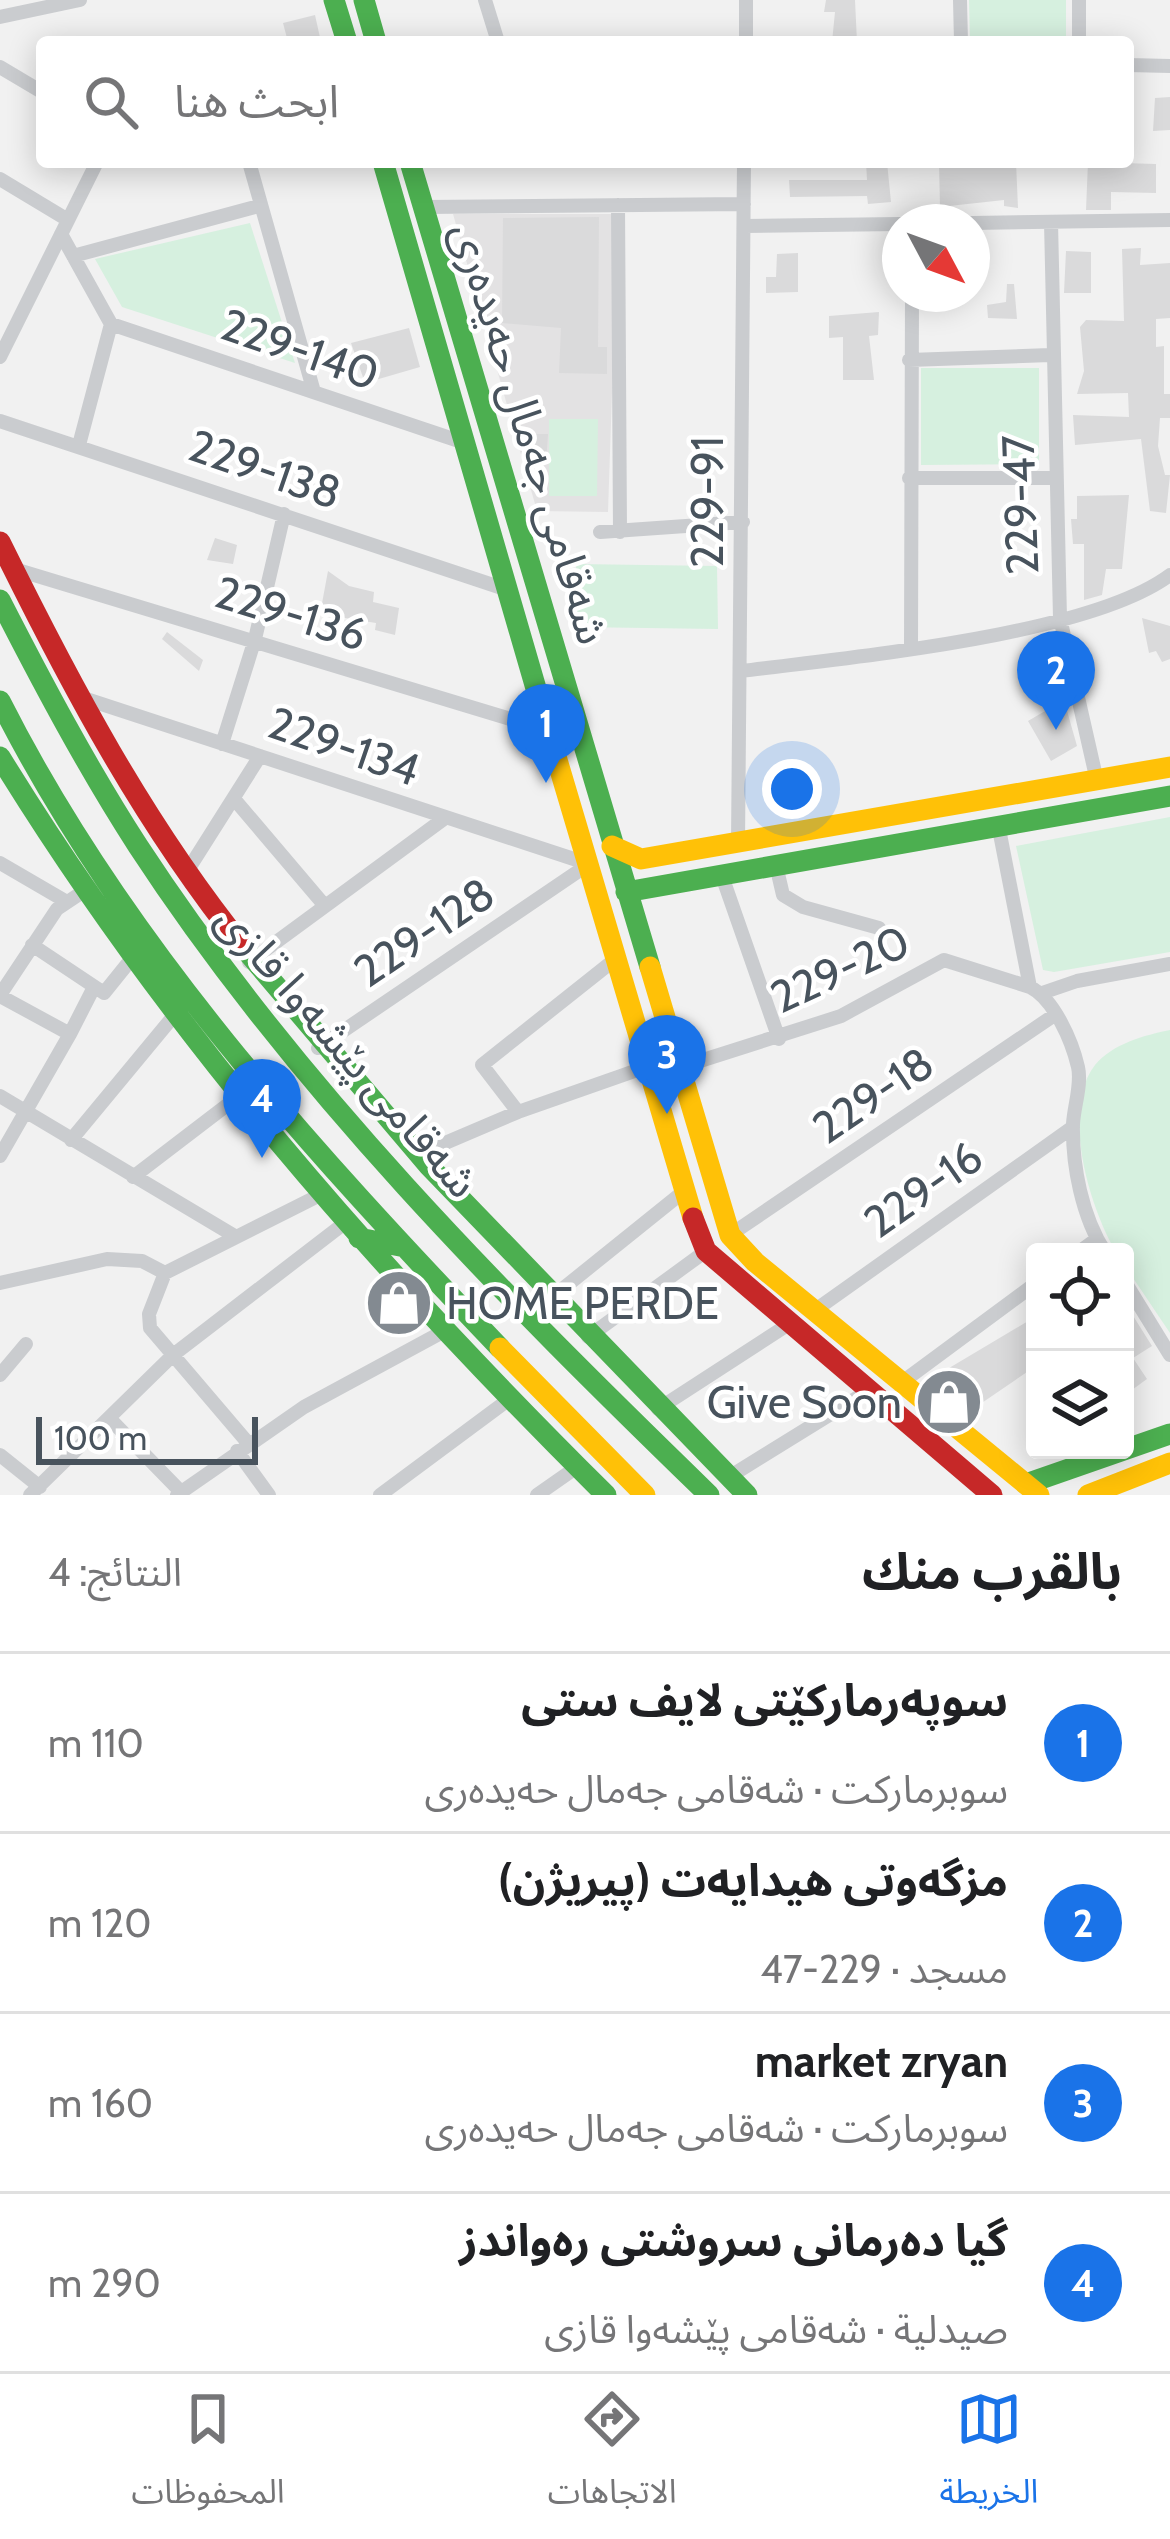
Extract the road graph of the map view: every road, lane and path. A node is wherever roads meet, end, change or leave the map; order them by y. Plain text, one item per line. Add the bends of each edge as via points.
1 (80, 0) edge
2 (334, 0) edge
3 (485, 0) edge
4 (746, 0) edge
5 (960, 0) edge
6 (1078, 0) edge
7 (367, 9) edge
8 (0, 17) edge
9 (345, 34) edge
10 (496, 36) edge
11 (746, 36) edge
12 (961, 36) edge
13 (1079, 36) edge
14 (1134, 65) edge
15 (1170, 66) edge
16 (0, 67) edge
17 (36, 88) edge
18 (94, 168) edge
19 (250, 168) edge
20 (384, 168) edge
21 (412, 168) edge
22 (745, 168) edge
23 (0, 179) edge
24 (744, 204) junction
25 (618, 205) junction
26 (259, 206) junction
27 (423, 207) junction
28 (1170, 220) edge
29 (1051, 222) junction
30 (990, 223) edge
31 (882, 224) edge
32 (745, 226) junction
33 (64, 227) junction
34 (73, 256) junction
35 (911, 312) edge
36 (0, 314) edge
37 (16, 324) junction
38 (111, 324) junction
39 (1050, 355) junction
40 (0, 357) edge
41 (909, 360) junction
42 (314, 392) junction
43 (0, 422) edge
44 (465, 442) junction
45 (79, 445) junction
46 (909, 478) junction
47 (1054, 478) junction
48 (284, 514) junction
49 (743, 522) junction
50 (600, 532) dead end
51 (620, 532) junction
52 (0, 542) edge
53 (11, 568) junction
54 (1170, 574) edge
55 (506, 589) junction
56 (0, 600) edge
57 (1060, 618) junction
58 (255, 639) junction
59 (911, 647) junction
60 (742, 671) junction
61 (76, 696) junction
62 (0, 701) edge
63 (550, 731) junction
64 (222, 744) junction
65 (260, 755) junction
66 (0, 757) edge
67 (1170, 767) edge
68 (1097, 782) junction
69 (131, 787) junction
70 (1170, 796) edge
71 (235, 800) junction
72 (111, 802) junction
73 (975, 802) junction
74 (445, 818) junction
75 (70, 824) junction
76 (988, 830) junction
77 (47, 838) junction
78 (738, 843) junction
79 (612, 846) junction
80 (671, 854) junction
81 (0, 863) edge
82 (589, 864) junction
83 (776, 866) junction
84 (185, 874) junction
85 (722, 875) junction
86 (675, 883) junction
87 (626, 892) junction
88 (74, 898) junction
89 (325, 907) junction
90 (879, 928) dead end
91 (148, 940) junction
92 (32, 945) junction
93 (618, 958) junction
94 (130, 961) junction
95 (249, 962) junction
96 (1170, 964) edge
97 (93, 989) junction
98 (1036, 990) junction
99 (0, 995) edge
100 (1056, 1014) junction
101 (172, 1018) junction
102 (70, 1034) junction
103 (778, 1040) junction
104 (320, 1046) junction
105 (300, 1062) junction
106 (649, 1066) junction
107 (678, 1068) junction
108 (345, 1076) junction
109 (325, 1091) junction
110 (0, 1096) edge
111 (235, 1099) junction
112 (278, 1102) junction
113 (518, 1112) junction
114 (28, 1113) junction
115 (255, 1122) junction
116 (1073, 1127) junction
117 (71, 1140) junction
118 (417, 1155) junction
119 (0, 1156) edge
120 (133, 1177) junction
121 (442, 1184) junction
122 (683, 1192) junction
123 (316, 1197) junction
124 (424, 1201) junction
125 (352, 1230) junction
126 (730, 1234) junction
127 (233, 1235) junction
128 (1100, 1243) edge
129 (405, 1247) junction
130 (706, 1251) junction
131 (165, 1273) junction
132 (0, 1283) edge
133 (1026, 1291) edge
134 (1134, 1297) edge
135 (550, 1299) junction
136 (814, 1311) junction
137 (789, 1324) junction
138 (448, 1329) junction
139 (588, 1337) junction
140 (850, 1340) junction
141 (26, 1344) dead end
142 (172, 1355) junction
143 (1170, 1355) edge
144 (832, 1360) junction
145 (0, 1375) edge
146 (901, 1383) junction
147 (868, 1391) junction
148 (512, 1397) junction
149 (658, 1409) junction
150 (109, 1418) junction
151 (1170, 1434) edge
152 (242, 1447) junction
153 (0, 1455) edge
154 (1170, 1463) edge
155 (577, 1466) junction
156 (729, 1477) junction
157 (1043, 1488) edge
158 (35, 1491) edge
159 (179, 1494) edge
160 (269, 1495) edge
161 (380, 1495) edge
162 (537, 1495) edge
163 (606, 1495) edge
164 (645, 1495) edge
165 (709, 1495) edge
166 (746, 1495) edge
167 (992, 1495) edge
168 (1088, 1495) edge

1 - 8 street
2 - 9 main road
3 - 10 street
4 - 11 street
5 - 12 street
6 - 13 street
7 - 9 main road
14 - 15 street
16 - 17 street
18 - 33 street
19 - 26 street
20 - 44 main road, شەقامی جەمال حەیدەری
21 - 27 main road, شەقامی جەمال حەیدەری
22 - 24 street, 229-91
23 - 33 street
24 - 25 street
24 - 32 street, 229-91
25 - 27 street
25 - 51 street
26 - 34 street
26 - 42 street
27 - 79 main road, شەقامی جەمال حەیدەری
28 - 29 street
29 - 30 street
29 - 39 street, 229-47
31 - 32 street
32 - 49 street, 229-91
33 - 34 street
33 - 37 street
34 - 38 street
35 - 41 street
36 - 37 street
37 - 40 street
38 - 42 street, 229-140
38 - 45 street
39 - 41 street
39 - 47 street, 229-47
41 - 46 street
42 - 44 street, 229-140
43 - 45 street, 229-138
44 - 55 main road, شەقامی جەمال حەیدەری
45 - 48 street, 229-138
46 - 47 street
46 - 59 street
47 - 57 street, 229-47
48 - 55 street, 229-138
48 - 58 street
49 - 51 street
49 - 60 street, 229-91
50 - 51 street
52 - 53 main road
53 - 58 street, 229-136
53 - 61 main road
54 - 57 street via 1126,600
55 - 63 main road, شەقامی جەمال حەیدەری
56 - 72 main road, شەقامی پێشەوا قازی
57 - 59 street
57 - 68 street, 229-47
58 - 63 street, 229-136
58 - 64 street
59 - 60 street
60 - 78 street, 229-91
61 - 64 street, 229-134
61 - 69 main road
62 - 75 main road, شەقامی پێشەوا قازی
63 - 82 main road, شەقامی جەمال حەیدەری
64 - 65 street, 229-134
65 - 71 street
65 - 74 street, 229-134
66 - 77 main road
67 - 68 main road
68 - 73 main road
69 - 72 main road
69 - 84 main road
70 - 76 main road
71 - 84 street
71 - 89 street
72 - 105 main road, شەقامی پێشەوا قازی via 182,915
73 - 76 main road
73 - 78 main road
74 - 82 street, 229-134
74 - 89 street
75 - 77 main road
75 - 91 main road, شەقامی پێشەوا قازی
76 - 83 main road
76 - 98 street
77 - 88 main road
78 - 80 main road
79 - 80 main road via 632,858
79 - 87 main road, شەقامی جەمال حەیدەری
80 - 86 main road via 662,872
81 - 88 street
82 - 93 main road, شەقامی جەمال حەیدەری
82 - 104 street, 229-128
83 - 85 main road
83 - 90 street via 783,895
84 - 95 main road
85 - 86 main road
85 - 103 street
86 - 87 main road
87 - 107 main road, شەقامی جەمال حەیدەری
88 - 92 street
88 - 94 main road
89 - 95 street
91 - 94 street
91 - 112 main road, شەقامی پێشەوا قازی
92 - 97 street
92 - 99 street
93 - 106 main road, شەقامی جەمال حەیدەری
93 - 113 street via 487,1059 482,1071
94 - 97 street via 108,991
94 - 101 main road
95 - 104 main road
96 - 98 street
97 - 102 street
98 - 100 street
98 - 103 street, 229-20 via 944,960
99 - 102 street
100 - 116 street via 1079,1070
100 - 126 street, 229-18
101 - 111 main road
101 - 117 street
102 - 114 street
103 - 107 street, 229-20
104 - 105 street, 229-128
104 - 108 main road
105 - 109 main road, شەقامی پێشەوا قازی
106 - 113 street
106 - 122 main road, شەقامی جەمال حەیدەری
107 - 126 main road, شەقامی جەمال حەیدەری
108 - 109 main road
108 - 118 main road
109 - 124 main road, شەقامی پێشەوا قازی
110 - 114 street
111 - 115 main road
111 - 120 street
112 - 115 main road
112 - 129 main road, شەقامی پێشەوا قازی
113 - 118 street
114 - 117 street
114 - 119 street
115 - 123 main road
116 - 128 street via 1079,1187
116 - 136 street, 229-16
117 - 120 street
118 - 121 main road
120 - 127 street
121 - 124 main road
121 - 135 main road
122 - 130 main road, شەقامی جەمال حەیدەری
122 - 135 street
123 - 125 main road
123 - 127 street
124 - 165 main road, شەقامی پێشەوا قازی
125 - 129 main road
125 - 138 main road
125 - 142 street
126 - 136 main road
127 - 131 street
129 - 164 main road, شەقامی پێشەوا قازی
130 - 137 main road, شەقامی جەمال حەیدەری
130 - 139 street
131 - 132 street via 107,1258
131 - 142 street via 148,1320
133 - 146 street
134 - 143 street
135 - 139 main road
136 - 140 main road
137 - 144 main road, شەقامی جەمال حەیدەری
137 - 149 street
138 - 148 main road
138 - 152 street
139 - 149 main road
140 - 144 main road
140 - 146 main road
141 - 145 street
142 - 150 street
142 - 152 street
144 - 147 main road, شەقامی جەمال حەیدەری
146 - 157 main road
147 - 156 street
147 - 167 main road, شەقامی جەمال حەیدەری
148 - 155 main road
148 - 161 street
149 - 156 main road
150 - 158 street
150 - 159 street
151 - 157 main road
152 - 159 street
152 - 160 street
153 - 158 street
154 - 168 main road
155 - 162 street
155 - 163 main road
156 - 166 main road

